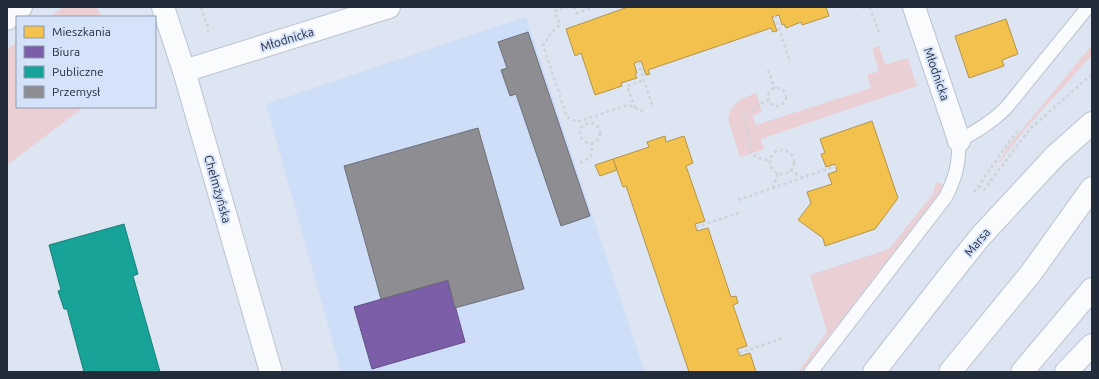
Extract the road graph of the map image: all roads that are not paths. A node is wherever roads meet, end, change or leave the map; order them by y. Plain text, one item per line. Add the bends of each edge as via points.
1 (22, 7) edge
2 (163, 7) edge
3 (389, 7) edge
4 (914, 7) edge
5 (1088, 7) edge
6 (7, 19) edge
7 (184, 71) junction
8 (1092, 123) edge
9 (959, 141) junction
10 (1092, 188) edge
11 (1092, 289) edge
12 (1092, 345) edge
13 (271, 372) edge
14 (811, 372) edge
15 (874, 372) edge
16 (950, 372) edge
17 (1022, 372) edge
18 (1066, 372) edge

1 - 6 street
2 - 7 street, Chełmżyńska
3 - 7 street, Młodnicka
4 - 9 street, Młodnicka
5 - 9 lane via 1006,108 997,117
7 - 13 street, Chełmżyńska
8 - 15 street, Marsa via 1056,156 985,232
9 - 14 lane via 955,178 945,198
10 - 16 street via 1031,274
11 - 17 street
12 - 18 street

